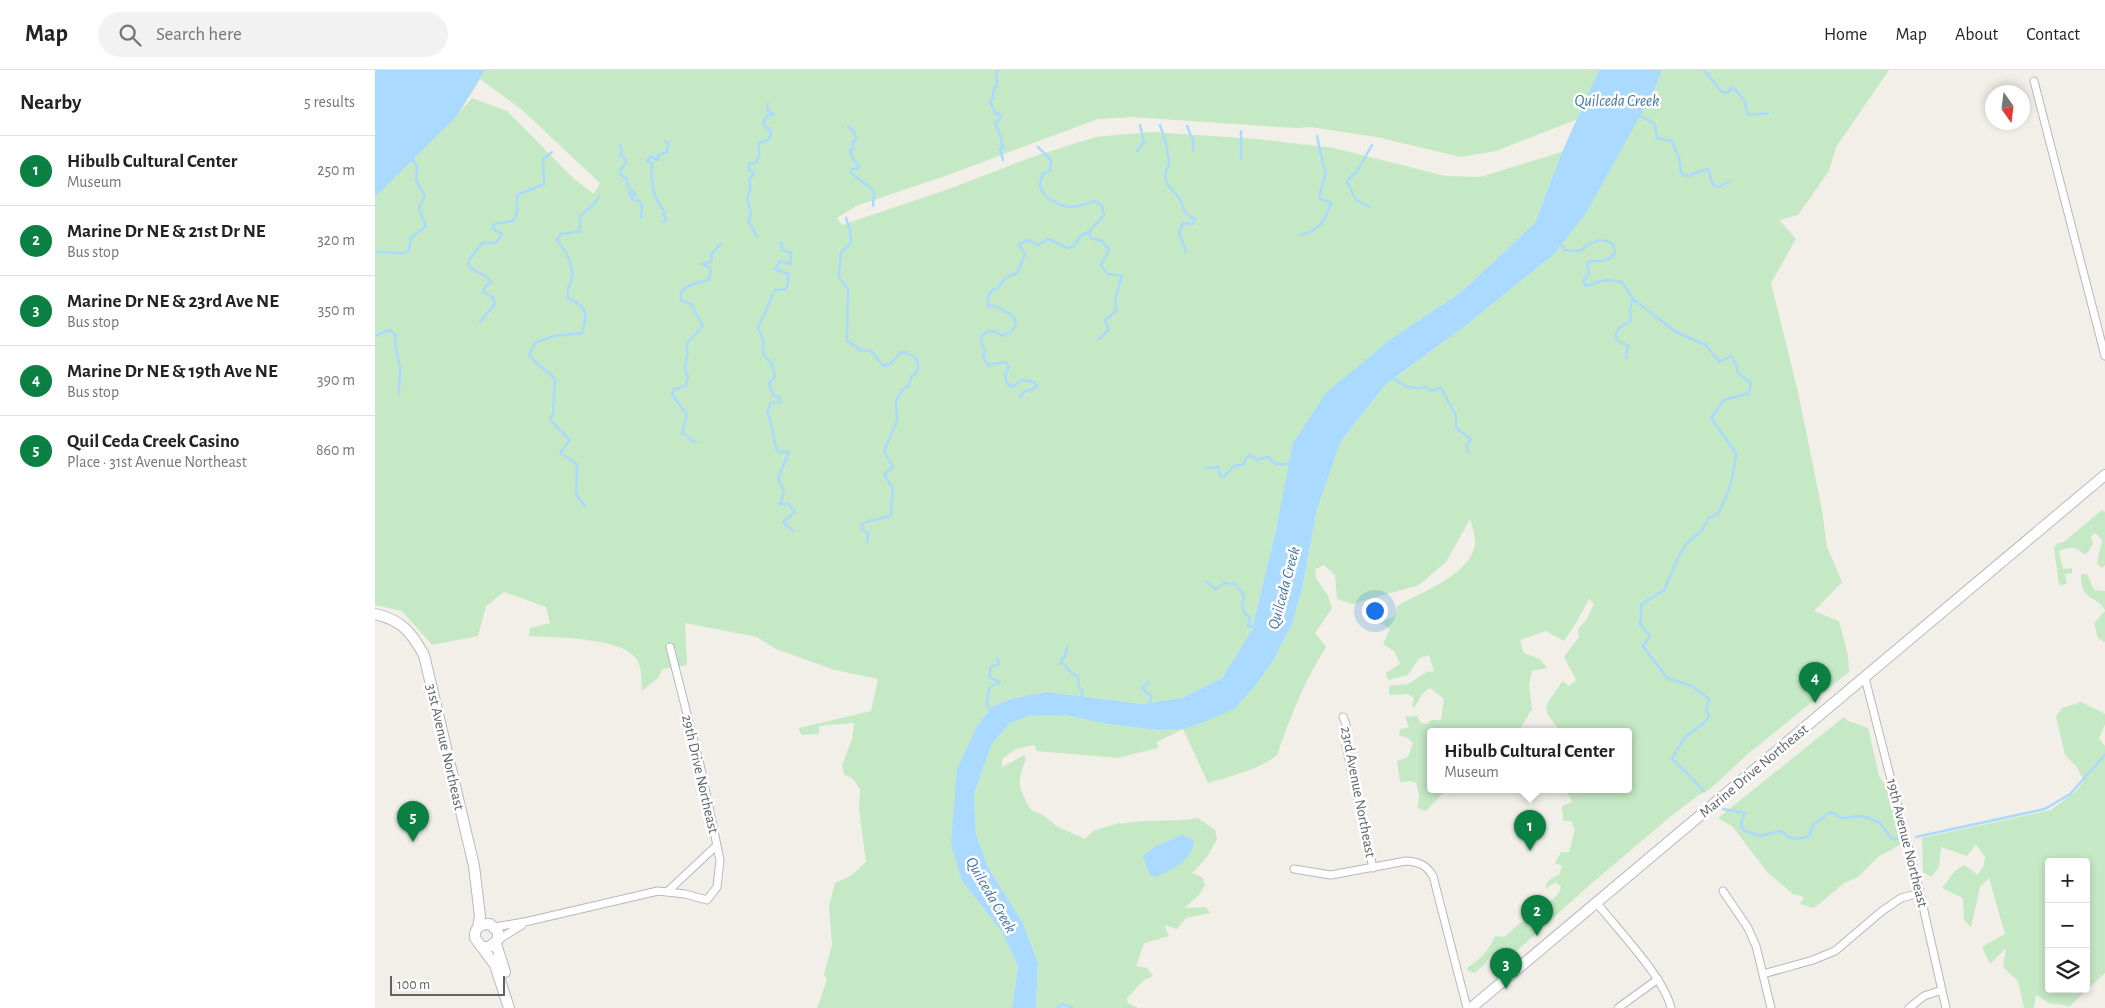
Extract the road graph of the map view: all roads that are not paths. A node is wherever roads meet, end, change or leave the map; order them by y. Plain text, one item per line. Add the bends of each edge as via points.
1 (2034, 81) dead end
2 (2105, 356) edge
3 (2105, 475) edge
4 (375, 614) edge
5 (670, 647) dead end
6 (1865, 678) junction
7 (1343, 717) dead end
8 (716, 846) junction
9 (474, 866) junction
10 (1373, 868) junction
11 (1294, 869) dead end
12 (1723, 891) dead end
13 (667, 892) junction
14 (1920, 893) junction
15 (1596, 902) junction
16 (529, 921) junction
17 (494, 926) junction
18 (478, 927) junction
19 (497, 942) junction
20 (482, 947) junction
21 (1763, 974) junction
22 (1657, 979) junction
23 (1942, 990) junction
24 (508, 1004) edge
25 (1469, 1008) edge
26 (1618, 1008) edge
27 (1671, 1008) edge
28 (1771, 1008) edge
29 (1909, 1008) edge
30 (1946, 1008) edge

1 - 2 street
3 - 6 main road, Marine Drive Northeast
4 - 9 main road, 31st Avenue Northeast via 389,617 410,631 424,655
5 - 8 street, 29th Drive Northeast via 701,769
6 - 14 street, 19th Avenue Northeast
6 - 15 main road, Marine Drive Northeast
7 - 10 street, 23rd Avenue Northeast via 1346,746
8 - 13 street
8 - 13 street, 29th Drive Northeast via 720,874 717,887 707,900
9 - 17 main road, 31st Avenue Northeast
9 - 18 main road, 31st Avenue Northeast via 480,916
10 - 11 street, 23rd Avenue Northeast via 1331,874
10 - 25 street, 23rd Avenue Northeast via 1406,861 1423,864 1430,870
12 - 21 street via 1748,928
13 - 16 street via 658,891
14 - 21 street via 1901,898 1835,951
14 - 23 street, 19th Avenue Northeast
15 - 22 street
15 - 25 main road, Marine Drive Northeast
16 - 17 street
16 - 19 street
17 - 18 main road via 485,923
17 - 19 main road via 499,932
18 - 20 main road via 475,938
19 - 20 main road via 489,948
19 - 24 main road via 506,976
20 - 24 main road via 495,964
21 - 28 street
22 - 26 street
22 - 27 street
23 - 29 street via 1924,996
23 - 30 street, 19th Avenue Northeast

